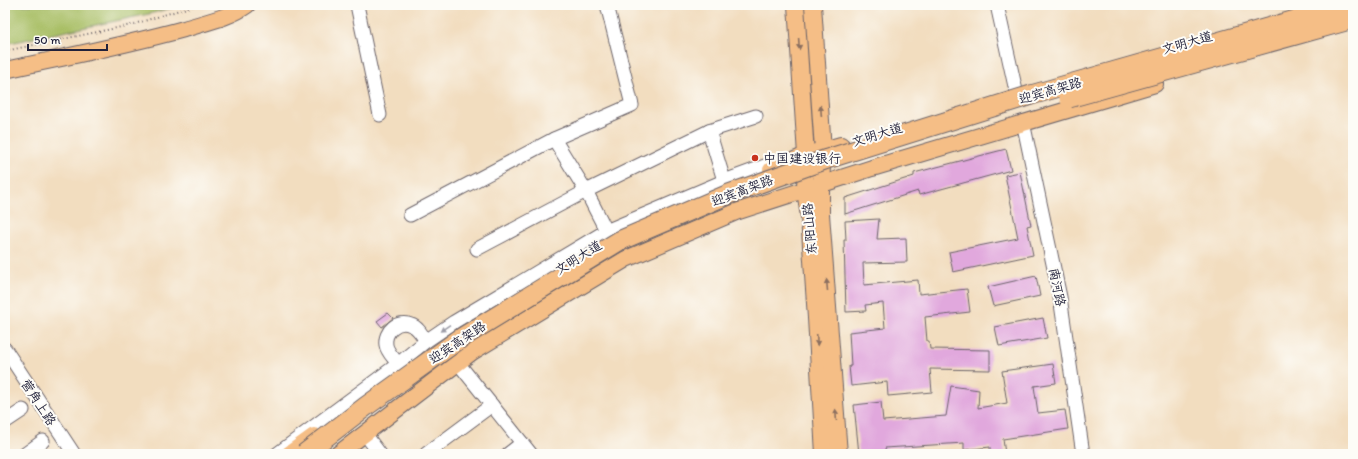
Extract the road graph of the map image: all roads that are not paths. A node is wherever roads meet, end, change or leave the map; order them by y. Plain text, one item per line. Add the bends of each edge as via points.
1 (224, 5) edge
2 (247, 5) edge
3 (357, 5) edge
4 (608, 5) edge
5 (796, 5) edge
6 (813, 5) edge
7 (997, 5) edge
8 (1316, 5) edge
9 (1348, 5) edge
10 (1353, 19) edge
11 (1353, 26) edge
12 (1353, 29) edge
13 (5, 62) edge
14 (5, 70) edge
15 (1016, 91) junction
16 (1067, 109) junction
17 (380, 114) dead end
18 (756, 116) dead end
19 (1023, 122) junction
20 (710, 131) junction
21 (554, 139) junction
22 (823, 150) junction
23 (806, 156) junction
24 (725, 184) junction
25 (821, 184) junction
26 (805, 190) junction
27 (586, 191) junction
28 (410, 215) dead end
29 (608, 235) junction
30 (477, 249) dead end
31 (426, 341) junction
32 (5, 349) edge
33 (458, 363) junction
34 (398, 364) junction
35 (492, 405) junction
36 (23, 410) dead end
37 (5, 422) edge
38 (365, 434) junction
39 (43, 441) dead end
40 (522, 443) junction
41 (25, 454) edge
42 (74, 454) edge
43 (277, 454) edge
44 (289, 454) edge
45 (304, 454) edge
46 (323, 454) edge
47 (338, 454) edge
48 (380, 454) edge
49 (426, 454) edge
50 (508, 454) edge
51 (531, 454) edge
52 (824, 454) edge
53 (839, 454) edge
54 (1083, 454) edge

1 - 13 main road via 160,24
2 - 14 main road via 220,18 163,35
3 - 17 street
4 - 21 street via 632,105
5 -> 23 main road, 东阳山路
22 -> 6 main road, 东阳山路
7 - 15 street
8 - 15 main road, 文明大道
9 - 45 highway, 迎宾高架路, bridge via 1031,95 826,159 729,194 619,241 461,338
10 - 46 highway, 迎宾高架路, bridge via 1034,108 830,169 718,211 624,252 467,345
11 - 16 highway via 1285,50
12 - 16 main road, 文明大道
15 - 22 main road, 文明大道
16 - 19 main road, 文明大道
18 - 20 street
19 - 25 main road, 文明大道
19 - 54 street, 南河路 via 1060,297
20 - 24 street
20 - 27 street
21 - 27 street
21 - 28 street
22 - 23 main road, 文明大道
22 - 25 main road, 东阳山路
23 - 24 main road, 文明大道
23 - 26 main road, 东阳山路
24 - 29 main road, 文明大道
25 - 26 main road, 文明大道
53 -> 25 main road, 东阳山路
26 - 33 main road, 文明大道 via 736,212 626,260 472,352
26 -> 52 main road, 东阳山路 via 809,217
27 - 29 street
27 - 30 street
29 -> 31 street via 454,322
29 - 44 main road, 文明大道 via 458,331
31 - 34 street
31 - 34 street via 411,324 401,324 392,328 387,336 386,345
32 - 42 street, 营角上路
33 - 35 street
33 - 38 main road, 文明大道
34 - 43 street
35 - 40 street
35 - 49 street
36 - 37 street
38 - 47 main road, 文明大道
38 - 48 street
39 - 41 street
40 - 50 street
40 - 51 street

